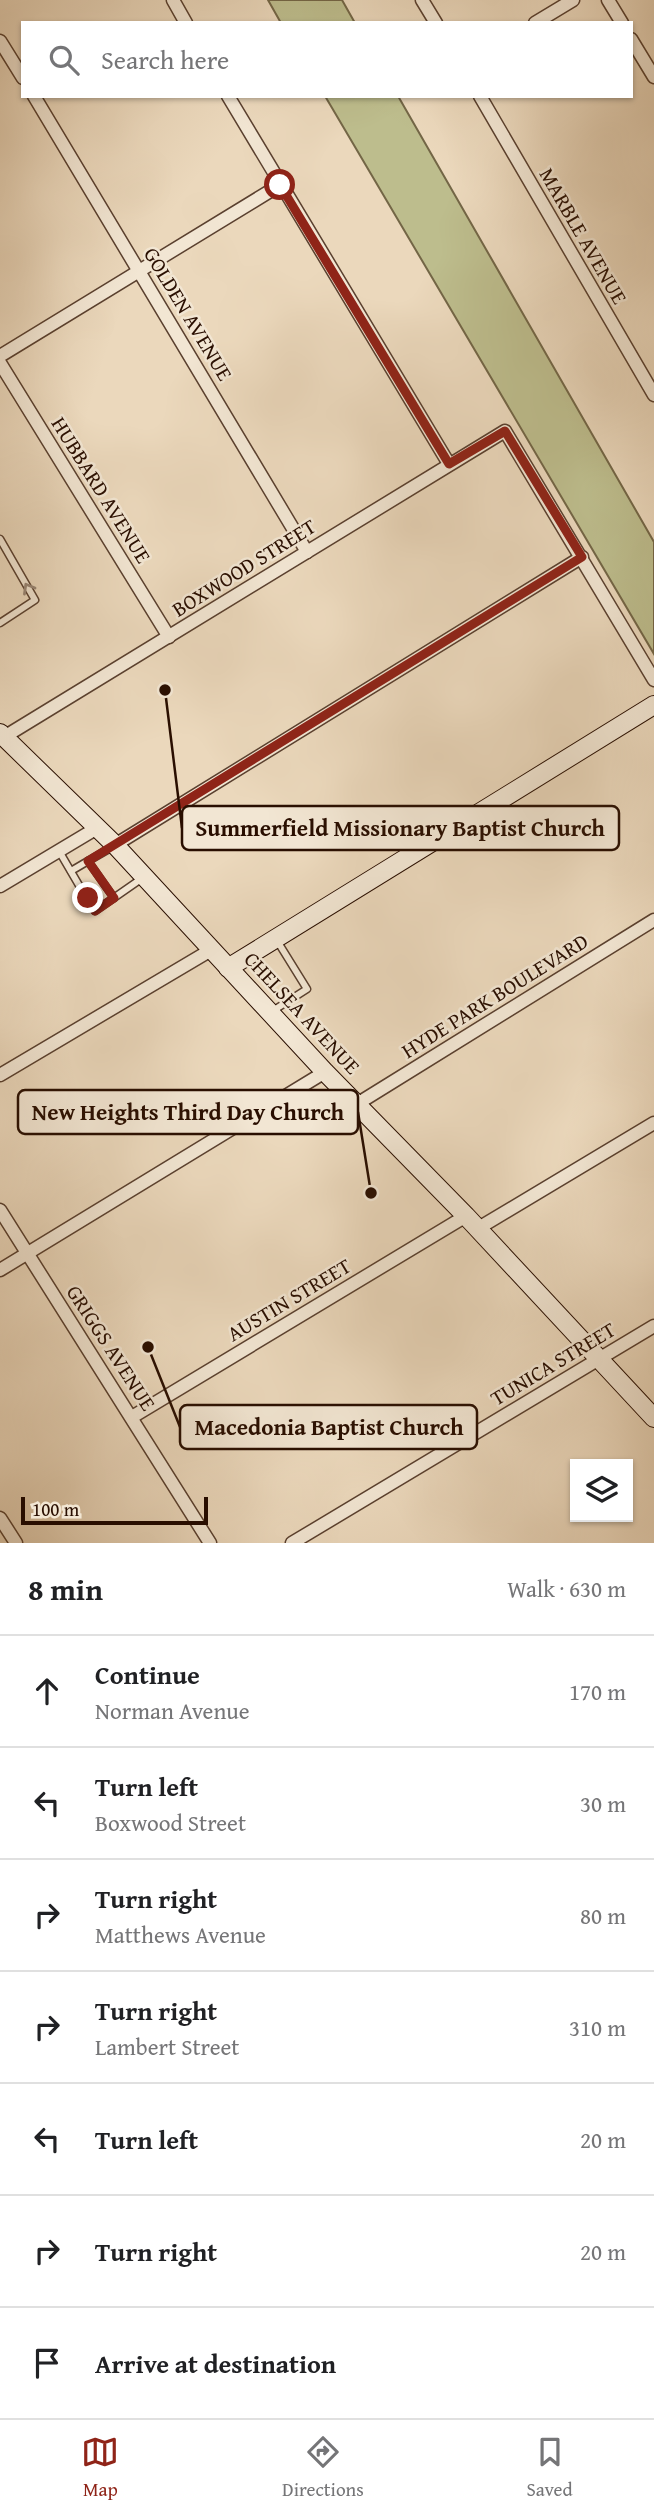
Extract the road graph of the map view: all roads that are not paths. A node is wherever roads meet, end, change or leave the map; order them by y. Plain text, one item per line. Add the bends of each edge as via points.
1 (173, 0) edge
2 (422, 0) edge
3 (573, 0) edge
4 (608, 0) edge
5 (185, 21) edge
6 (435, 21) edge
7 (539, 21) edge
8 (621, 21) edge
9 (0, 41) edge
10 (633, 42) edge
11 (21, 75) edge
12 (654, 77) edge
13 (35, 98) edge
14 (229, 98) edge
15 (481, 98) edge
16 (280, 185) junction
17 (139, 269) junction
18 (0, 356) edge
19 (0, 363) edge
20 (654, 395) edge
21 (449, 464) junction
22 (0, 539) edge
23 (307, 552) junction
24 (582, 557) junction
25 (0, 623) edge
26 (169, 637) junction
27 (654, 680) edge
28 (654, 705) edge
29 (2, 735) edge
30 (97, 828) junction
31 (115, 845) junction
32 (58, 851) junction
33 (88, 861) junction
34 (71, 871) junction
35 (144, 877) junction
36 (0, 886) edge
37 (80, 887) dead end
38 (88, 898) dead end
39 (114, 898) junction
40 (654, 920) edge
41 (275, 939) junction
42 (211, 950) junction
43 (228, 968) junction
44 (269, 1013) junction
45 (325, 1072) junction
46 (0, 1075) edge
47 (357, 1104) junction
48 (654, 1123) edge
49 (0, 1210) edge
50 (472, 1223) junction
51 (27, 1254) junction
52 (0, 1270) edge
53 (654, 1326) edge
54 (600, 1359) junction
55 (132, 1417) junction
56 (654, 1418) edge
57 (0, 1518) edge
58 (16, 1543) edge
59 (210, 1543) edge
60 (292, 1543) edge

1 - 5 street
2 - 6 street
3 - 7 street
4 - 8 street
9 - 11 street
10 - 12 street
13 - 17 street, GOLDEN AVENUE
14 - 16 street
15 - 20 street, MARBLE AVENUE
16 - 17 street
16 - 21 street
17 - 18 street
17 - 23 street, GOLDEN AVENUE
19 - 26 street, HUBBARD AVENUE
21 - 23 street, BOXWOOD STREET
21 - 24 street, BOXWOOD STREET via 505,431
25 -> 22 lane via 35,600
23 - 26 street, BOXWOOD STREET
24 - 27 street
24 - 31 street
26 - 29 street, BOXWOOD STREET
28 - 41 main road
29 - 30 main road, CHELSEA AVENUE
30 - 31 main road, CHELSEA AVENUE
30 - 32 street
31 - 33 lane
31 - 35 main road, CHELSEA AVENUE
32 - 34 lane
32 - 36 street
33 - 34 lane
33 - 39 lane
34 - 37 lane
35 - 39 lane
35 - 42 main road, CHELSEA AVENUE
38 - 39 lane via 95,911
40 - 47 street, HYDE PARK BOULEVARD
41 - 43 main road
41 - 44 lane via 307,989
42 - 43 main road, CHELSEA AVENUE
42 - 46 street
43 - 44 main road, CHELSEA AVENUE
44 - 45 main road, CHELSEA AVENUE
45 - 47 main road, CHELSEA AVENUE
45 - 51 street
47 - 50 main road, CHELSEA AVENUE
48 - 50 street, AUSTIN STREET
49 - 51 street, GRIGGS AVENUE
50 - 54 main road, CHELSEA AVENUE
50 - 55 street, AUSTIN STREET
51 - 52 street
51 - 55 street, GRIGGS AVENUE
53 - 54 street, TUNICA STREET
54 - 56 main road, CHELSEA AVENUE
54 - 60 street, TUNICA STREET
55 - 59 street, GRIGGS AVENUE
57 - 58 street

